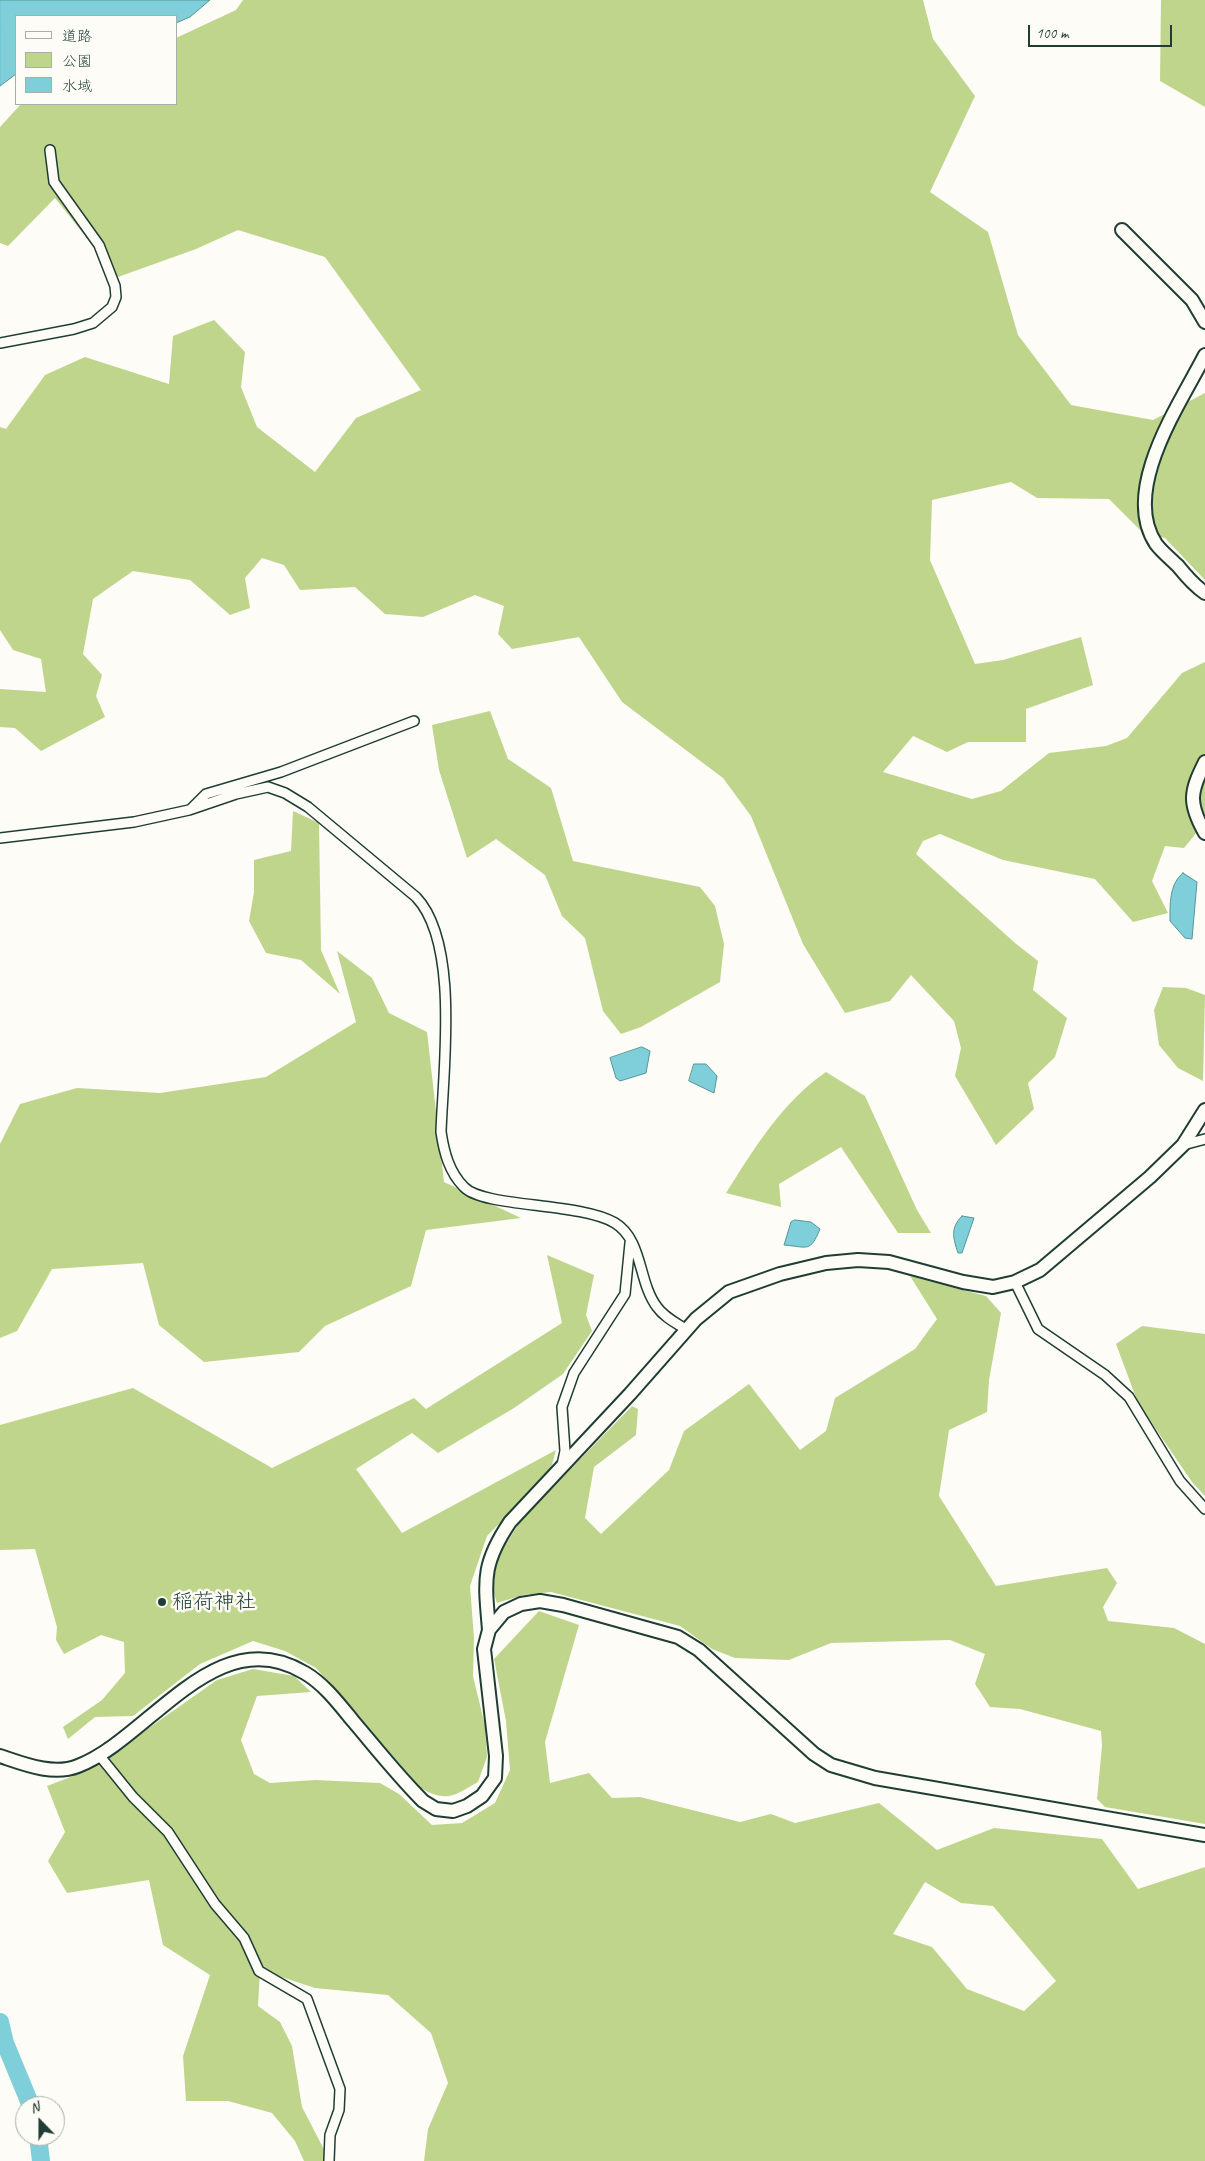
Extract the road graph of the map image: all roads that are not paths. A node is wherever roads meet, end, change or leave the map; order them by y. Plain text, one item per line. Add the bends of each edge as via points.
1 (50, 150) dead end
2 (1122, 230) dead end
3 (1205, 322) edge
4 (0, 344) edge
5 (1205, 355) edge
6 (1205, 593) edge
7 (414, 721) dead end
8 (1205, 762) edge
9 (189, 810) junction
10 (1205, 833) edge
11 (0, 838) edge
12 (1205, 1110) edge
13 (1205, 1139) edge
14 (1183, 1145) junction
15 (631, 1239) junction
16 (1015, 1282) junction
17 (687, 1330) junction
18 (561, 1467) junction
19 (1205, 1509) edge
20 (489, 1630) junction
21 (99, 1755) junction
22 (0, 1756) edge
23 (1205, 1835) edge
24 (329, 2161) edge

1 - 4 street via 54,182 99,245 116,297 112,307 93,323
2 - 3 street via 1192,300
5 - 6 street via 1154,456 1145,483 1144,503 1156,543
7 - 9 street via 281,772 206,794
8 - 10 street via 1195,783 1192,806
9 - 11 street via 134,822
9 - 15 street via 268,787 285,793 308,807 416,897 426,907 443,962 441,1132 444,1152 454,1175 465,1189 486,1198 599,1216 616,1224
12 - 14 street
13 - 14 street
14 - 16 street via 1040,1270
15 - 17 street via 656,1307
15 - 18 street via 625,1294 574,1374 562,1407 565,1451
16 - 17 street via 993,1287 889,1262 826,1263 780,1274 729,1292
16 - 19 street via 1038,1329 1105,1374 1129,1397 1180,1481
17 - 18 street
18 - 20 street via 510,1522 495,1544 486,1567
20 - 21 street via 484,1649 496,1756 495,1778 482,1796 453,1811 436,1809 422,1801 330,1694 306,1673 267,1659 243,1660 200,1678
20 - 23 street via 504,1612 521,1604 540,1601 563,1605 678,1638 699,1650 814,1754 831,1765 876,1778
21 - 22 street via 76,1767 54,1770 31,1767
21 - 24 street via 133,1797 168,1832 215,1904 244,1938 259,1971 307,1999 340,2089 339,2110 330,2135

